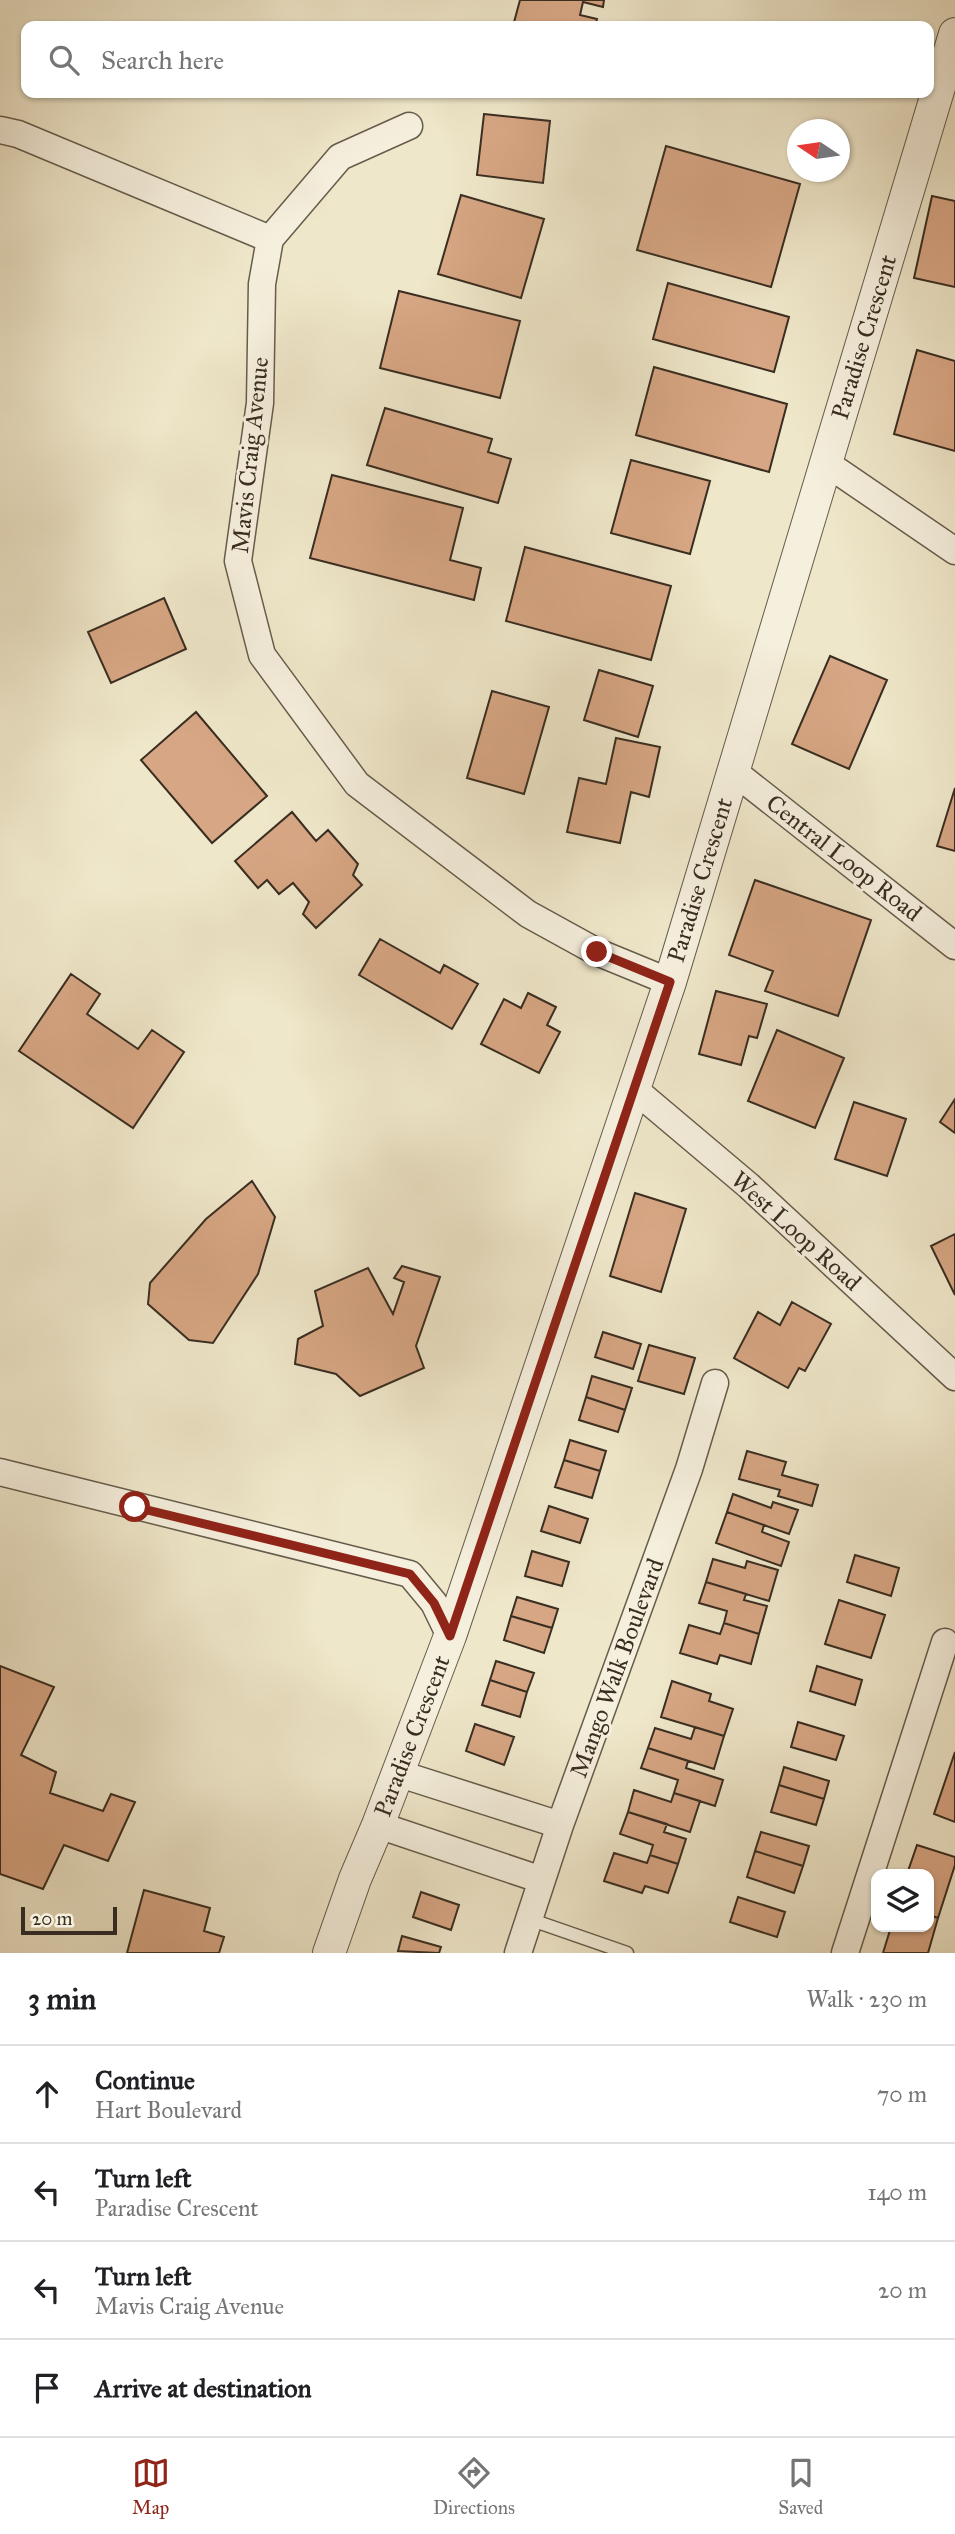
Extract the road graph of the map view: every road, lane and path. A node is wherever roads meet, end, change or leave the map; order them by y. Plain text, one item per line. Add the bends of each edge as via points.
1 (955, 34) edge
2 (409, 126) dead end
3 (0, 130) edge
4 (270, 239) junction
5 (826, 463) junction
6 (955, 551) edge
7 (733, 771) junction
8 (955, 946) edge
9 (670, 982) junction
10 (634, 1088) junction
11 (955, 1377) edge
12 (715, 1383) dead end
13 (0, 1472) edge
14 (450, 1636) junction
15 (945, 1642) dead end
16 (397, 1773) junction
17 (378, 1825) junction
18 (560, 1825) junction
19 (542, 1880) junction
20 (529, 1919) junction
21 (329, 1953) edge
22 (518, 1953) edge
23 (627, 1953) edge
24 (845, 1953) edge

1 - 5 street, Paradise Crescent
2 - 4 street via 340,157
3 - 4 street
4 - 9 street, Mavis Craig Avenue via 262,284 260,403 238,561 262,655 357,784 528,914 597,952
5 - 6 street
5 - 7 street, Paradise Crescent
7 - 8 street, Central Loop Road
7 - 9 street, Paradise Crescent
9 - 10 street, Paradise Crescent
10 - 11 street, West Loop Road via 749,1186
10 - 14 street, Paradise Crescent
12 - 18 street, Mango Walk Boulevard via 689,1469
13 - 14 street via 410,1574 434,1603
14 - 16 street, Paradise Crescent
15 - 24 street
16 - 17 street, Paradise Crescent
16 - 18 street
17 - 19 street
17 - 21 street, Paradise Crescent
18 - 19 street, Mango Walk Boulevard
19 - 20 street, Mango Walk Boulevard
20 - 22 street, Mango Walk Boulevard
20 - 23 lane

